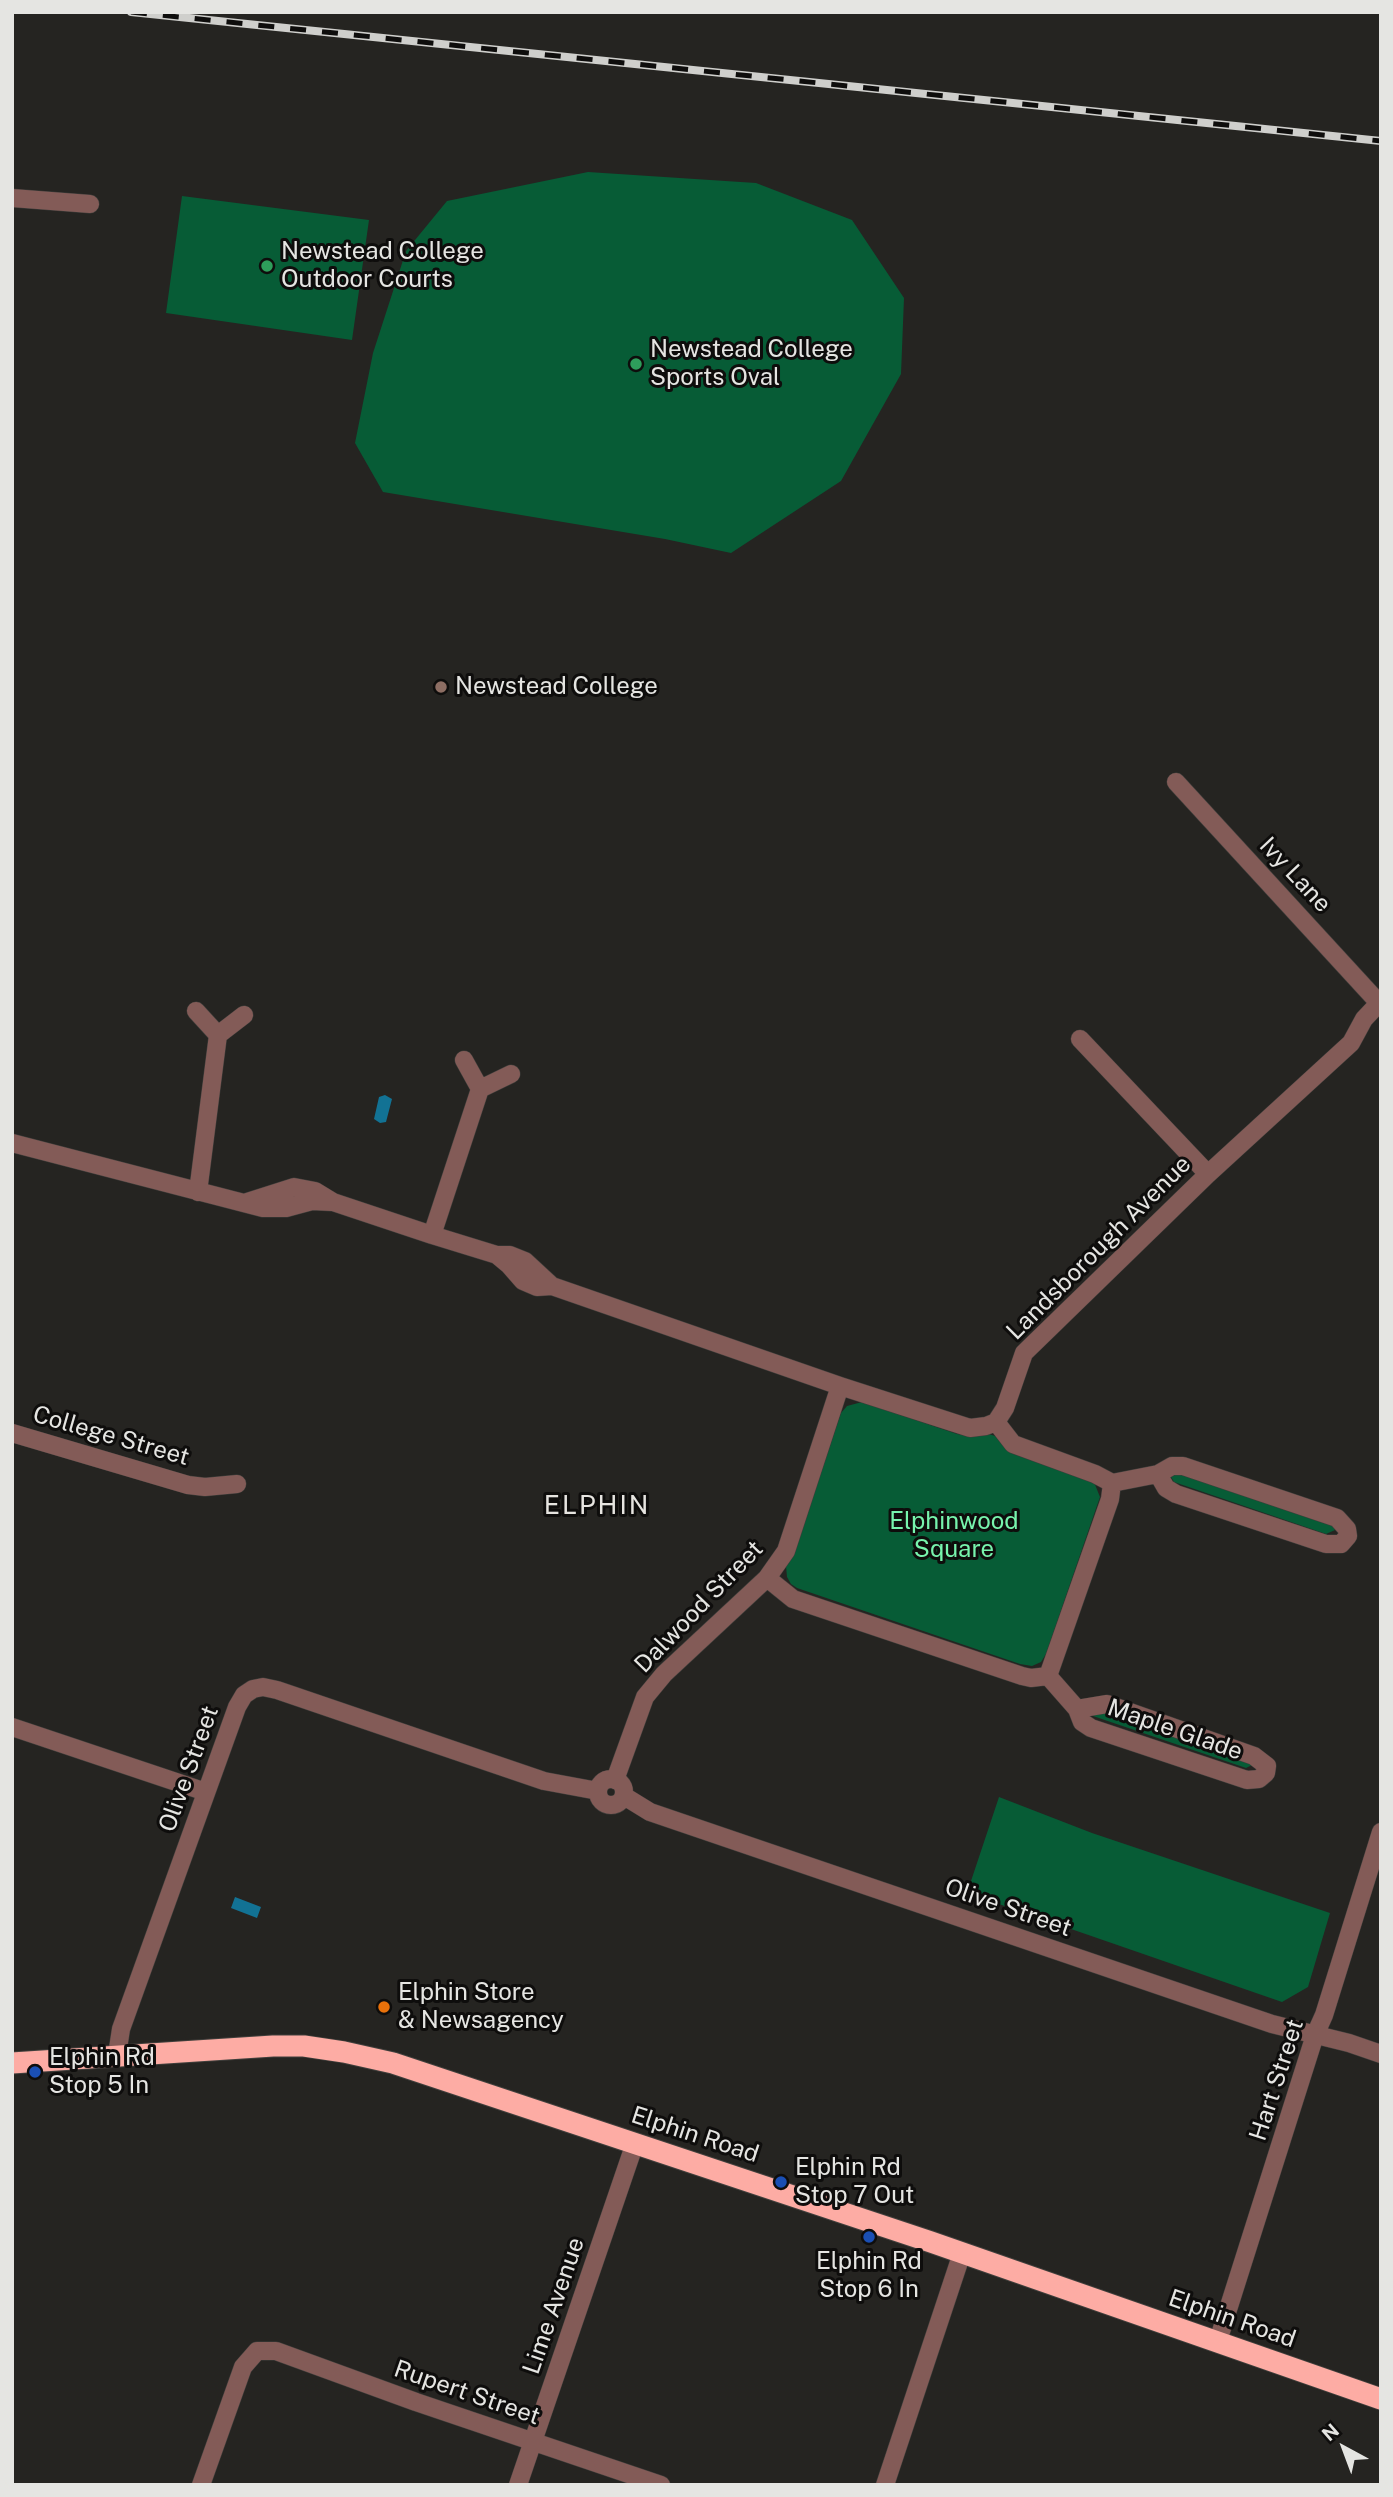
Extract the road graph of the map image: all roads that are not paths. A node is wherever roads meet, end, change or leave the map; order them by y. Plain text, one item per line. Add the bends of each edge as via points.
1 (12, 198) edge
2 (90, 204) dead end
3 (1176, 782) dead end
4 (1379, 1001) edge
5 (196, 1011) dead end
6 (244, 1015) dead end
7 (218, 1035) junction
8 (1080, 1039) dead end
9 (464, 1060) dead end
10 (511, 1074) dead end
11 (480, 1089) junction
12 (12, 1143) edge
13 (1208, 1174) junction
14 (198, 1192) junction
15 (432, 1235) junction
16 (840, 1386) junction
17 (996, 1422) junction
18 (12, 1433) edge
19 (1158, 1474) junction
20 (1112, 1483) junction
21 (237, 1484) dead end
22 (767, 1578) junction
23 (1048, 1676) junction
24 (1077, 1709) junction
25 (12, 1727) edge
26 (615, 1780) junction
27 (598, 1791) junction
28 (206, 1792) junction
29 (624, 1797) junction
30 (1381, 1832) edge
31 (1315, 2035) junction
32 (1381, 2054) edge
33 (117, 2055) junction
34 (12, 2063) edge
35 (635, 2143) junction
36 (962, 2253) junction
37 (1218, 2341) junction
38 (1381, 2399) edge
39 (534, 2442) junction
40 (201, 2485) edge
41 (519, 2485) edge
42 (661, 2485) edge
43 (885, 2485) edge

1 - 2 street
3 - 4 street, Ivy Lane
4 - 13 street, Landsborough Avenue via 1351,1043
5 - 7 street
6 - 7 street
7 - 14 street
8 - 13 street
9 - 11 street
10 - 11 street
11 - 15 street
12 - 14 street
13 - 17 street, Landsborough Avenue via 1024,1353
14 - 15 street via 263,1208 333,1202
15 - 16 street via 497,1255 537,1287 552,1286
16 - 17 street via 970,1428
16 - 22 street, Dalwood Street via 786,1551
17 - 20 street via 1013,1444
18 - 21 street, College Street via 188,1485
19 - 19 street via 1172,1465 1183,1466 1337,1518 1348,1529 1348,1536 1342,1544 1326,1544 1176,1494
19 - 20 street
20 - 23 street
22 - 23 street via 793,1599 1022,1676
22 - 26 street, Dalwood Street via 664,1674 645,1698
23 - 24 street, Maple Glade
24 - 24 street, Maple Glade via 1107,1704 1254,1756 1267,1766 1266,1773 1247,1780 1105,1732 1082,1722
25 - 28 street
26 - 27 street via 604,1781
26 - 29 street via 622,1784
27 - 28 street, Olive Street via 544,1781 263,1687 244,1695 237,1707
27 - 29 street via 600,1799 611,1805
28 - 33 street, Olive Street via 121,2029
29 - 31 street, Olive Street via 650,1812
30 - 31 street, Hart Street
31 - 32 street, Olive Street
31 - 37 street, Hart Street
33 - 34 highway, Elphin Road
33 - 35 highway, Elphin Road via 273,2046 344,2052 393,2063
35 - 36 highway, Elphin Road
35 - 39 street, Lime Avenue
36 - 37 highway, Elphin Road
36 - 43 street
37 - 38 highway, Elphin Road
39 - 40 street, Rupert Street via 276,2351 257,2351 243,2367
39 - 41 street, Lime Avenue
39 - 42 street, Rupert Street

